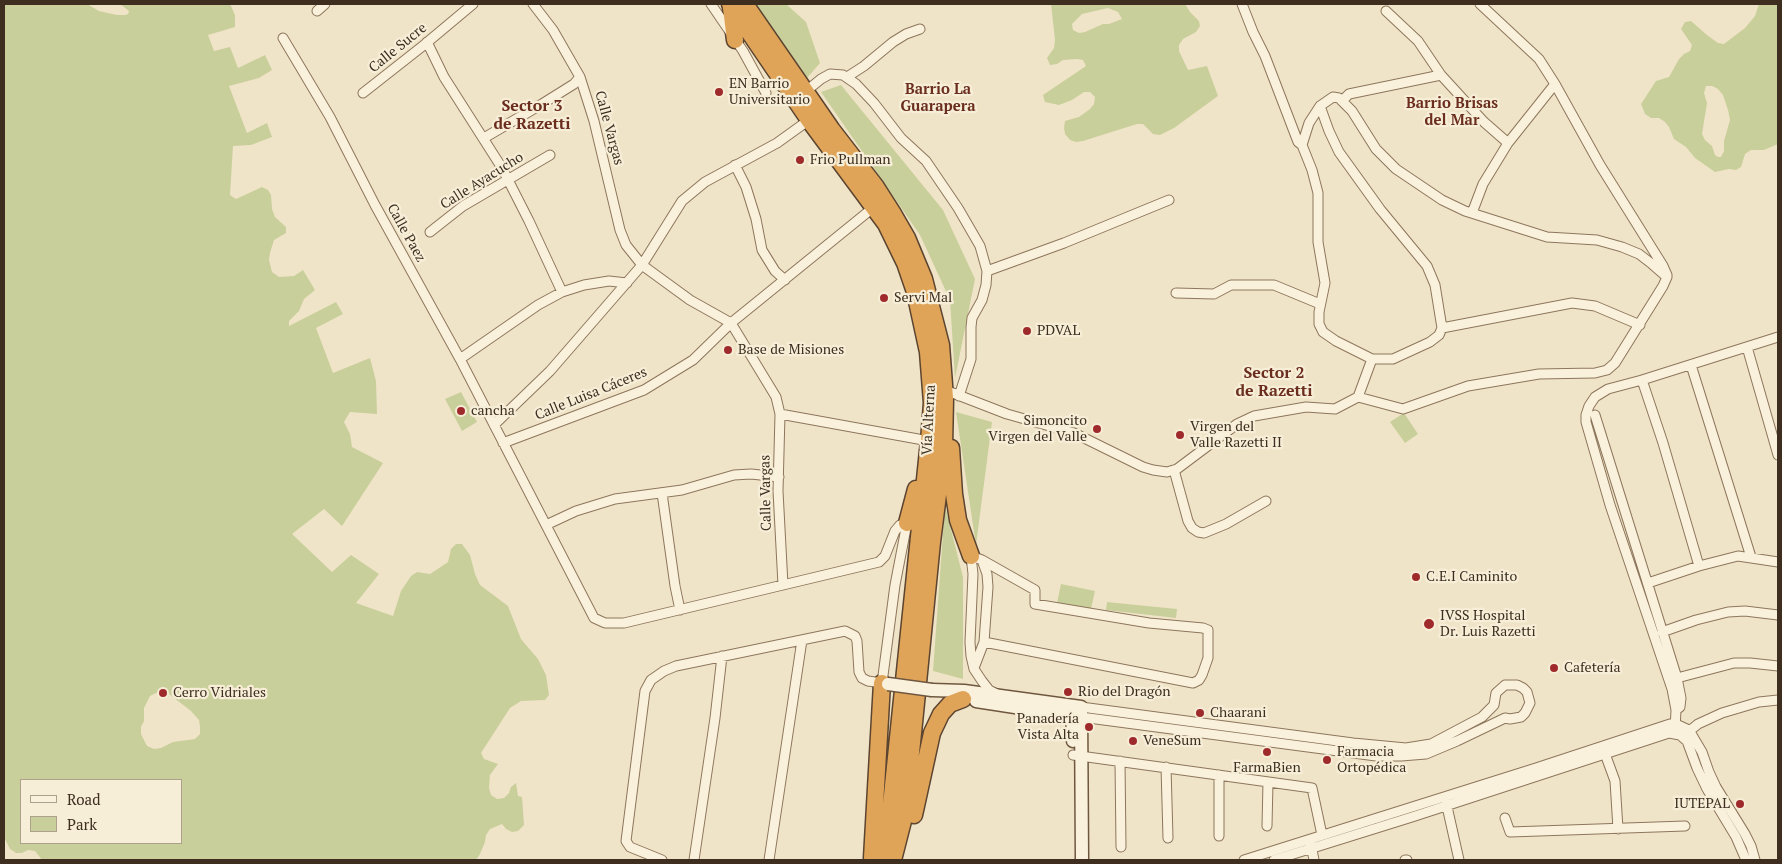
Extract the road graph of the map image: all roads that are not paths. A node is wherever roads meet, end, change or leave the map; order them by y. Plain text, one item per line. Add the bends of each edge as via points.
1 (325, 4) edge
2 (472, 4) edge
3 (532, 4) edge
4 (711, 4) edge
5 (733, 4) edge
6 (1242, 4) edge
7 (1480, 4) edge
8 (317, 11) dead end
9 (1386, 11) dead end
10 (920, 29) dead end
11 (283, 38) dead end
12 (735, 40) junction
13 (427, 42) junction
14 (1441, 75) junction
15 (580, 77) junction
16 (847, 77) junction
17 (1554, 84) junction
18 (805, 92) junction
19 (363, 93) dead end
20 (766, 93) dead end
21 (1342, 102) junction
22 (1320, 106) junction
23 (809, 120) junction
24 (484, 138) junction
25 (1508, 143) junction
26 (1302, 145) junction
27 (550, 155) dead end
28 (735, 165) junction
29 (508, 179) junction
30 (1169, 200) dead end
31 (874, 207) junction
32 (1472, 213) junction
33 (430, 232) dead end
34 (642, 265) junction
35 (987, 271) junction
36 (1667, 277) junction
37 (784, 280) junction
38 (627, 283) junction
39 (562, 292) junction
40 (1176, 293) dead end
41 (1320, 304) junction
42 (731, 323) junction
43 (1640, 325) junction
44 (1442, 328) junction
45 (1778, 337) edge
46 (1747, 347) junction
47 (1372, 358) junction
48 (460, 359) junction
49 (1691, 365) junction
50 (1642, 380) junction
51 (950, 395) junction
52 (1358, 396) junction
53 (780, 414) junction
54 (1595, 415) dead end
55 (494, 425) junction
56 (929, 441) junction
57 (503, 443) junction
58 (1778, 456) edge
59 (1174, 470) junction
60 (779, 477) junction
61 (662, 493) junction
62 (1266, 501) dead end
63 (907, 523) junction
64 (546, 526) junction
65 (1751, 557) junction
66 (977, 558) junction
67 (1778, 562) edge
68 (1699, 566) junction
69 (1648, 583) junction
70 (783, 585) junction
71 (680, 610) junction
72 (1778, 615) edge
73 (1662, 632) junction
74 (802, 640) junction
75 (984, 642) junction
76 (722, 656) junction
77 (1778, 666) edge
78 (974, 669) junction
79 (1677, 678) junction
80 (885, 684) junction
81 (938, 691) junction
82 (1002, 696) junction
83 (963, 700) junction
84 (1778, 700) edge
85 (1676, 710) junction
86 (1077, 711) junction
87 (1681, 731) junction
88 (1603, 750) junction
89 (1077, 755) junction
90 (1120, 761) junction
91 (1166, 767) junction
92 (1219, 775) junction
93 (1268, 782) junction
94 (1446, 801) junction
95 (1505, 818) dead end
96 (1267, 826) dead end
97 (1686, 826) dead end
98 (1618, 828) junction
99 (1219, 836) dead end
100 (1322, 836) junction
101 (1168, 838) dead end
102 (1311, 844) junction
103 (1122, 847) dead end
104 (894, 857) edge
105 (647, 858) edge
106 (662, 860) edge
107 (694, 860) edge
108 (769, 860) edge
109 (872, 860) edge
110 (877, 860) edge
111 (1074, 860) edge
112 (1082, 860) edge
113 (1244, 860) edge
114 (1274, 860) edge
115 (1314, 860) edge
116 (1459, 860) edge
117 (1746, 860) edge
118 (1755, 860) edge

1 - 8 street
2 - 13 street, Calle Sucre
3 - 15 street, Calle Vargas via 553,30
4 - 12 street
5 - 12 highway
5 - 18 highway, Vía Alterna
5 - 23 highway, Vía Alterna
6 - 26 street via 1298,142
7 - 17 street via 1539,59
9 - 14 street via 1418,40
10 - 16 street via 906,34
11 - 48 street, Calle Paez via 330,117
12 - 20 street
13 - 19 street, Calle Sucre
13 - 24 street via 444,77
14 - 21 street via 1349,94
14 - 25 street
15 - 24 street via 574,84
15 - 34 street, Calle Vargas via 620,230 626,245
16 - 18 street via 830,74
16 - 35 street via 926,161 980,246
17 - 25 street
17 - 36 street via 1600,165 1664,266
18 - 51 highway, Vía Alterna via 876,188 907,238 924,279 937,326
21 - 22 street via 1333,97
21 - 32 street via 1352,111 1376,149 1396,169 1442,200
22 - 26 street via 1309,123
22 - 44 street via 1339,152 1427,266 1435,285
23 - 28 street via 777,143
23 - 31 highway, Vía Alterna
24 - 29 street
25 - 32 street via 1483,184
26 - 41 street via 1318,193 1318,242 1325,283
27 - 29 street, Calle Ayacucho
28 - 34 street via 705,182 682,201
28 - 37 street via 756,218 762,250
29 - 33 street, Calle Ayacucho via 463,206
29 - 39 street
30 - 35 street
31 - 37 street, Calle Luisa Cáceres
31 - 56 highway, Vía Alterna via 905,263 920,309 932,382
32 - 36 street via 1547,237 1598,240 1622,247 1646,259
34 - 38 street
34 - 42 street, Calle Vargas via 690,300
35 - 51 street via 985,292 971,322 970,366
36 - 43 street
37 - 42 street, Calle Luisa Cáceres
38 - 39 street via 584,284
38 - 55 street via 550,371
39 - 48 street
40 - 41 street via 1214,294 1230,285 1274,284
41 - 47 street via 1319,324 1323,332
42 - 53 street, Calle Vargas via 776,397
42 - 57 street, Calle Luisa Cáceres via 693,360 644,390
43 - 44 street via 1595,306 1572,303
43 - 52 street via 1607,370 1539,374 1468,386 1402,409
44 - 47 street via 1430,342 1401,356
45 - 46 street
46 - 49 street
46 - 58 street
47 - 52 street
48 - 55 street, Calle Paez
49 - 50 street
49 - 65 street
50 - 68 street via 1664,443
50 - 85 street via 1608,389 1595,397 1589,406 1586,422
51 - 59 street via 1074,433 1153,470
51 - 66 highway via 958,520
51 - 104 highway, Vía Alterna via 907,793
52 - 59 street via 1335,409 1306,407 1254,416 1237,424
53 - 56 street
53 - 60 street, Calle Vargas
54 - 69 street
55 - 57 street, Calle Paez
56 - 63 highway
56 - 110 highway, Vía Alterna via 891,805
57 - 64 street, Calle Paez
59 - 62 street via 1188,521 1198,532 1220,527
60 - 61 street via 734,475
60 - 70 street, Calle Vargas
61 - 64 street via 604,502
61 - 71 street
63 - 70 street via 895,531 885,556 879,562
63 - 80 street via 895,585
64 - 71 street, Calle Paez via 597,620 609,624 624,623
65 - 67 street
65 - 68 street via 1738,556
66 - 75 street via 987,574
66 - 75 street via 1035,590 1035,604 1149,623 1203,628 1208,630 1209,637 1208,658 1202,675 1193,683
66 - 78 street via 973,574 970,642
68 - 69 street
69 - 73 street
70 - 71 street
72 - 73 street via 1728,612
73 - 79 street
74 - 76 street
74 - 80 street via 845,632 852,634 857,641 861,676 868,681
74 - 108 street
75 - 78 street
76 - 105 street via 676,666 654,678 646,688 626,841
76 - 107 street
77 - 79 street via 1734,664
78 - 82 street via 989,690
79 - 85 street via 1682,698
80 - 81 main road, bridge
80 - 109 highway
81 - 82 main road
81 - 83 main road
82 - 86 main road
83 - 86 main road
83 - 104 highway via 950,704 932,733 912,828
84 - 87 street via 1722,713
85 - 87 street
86 - 86 street via 1376,756 1400,756 1426,754 1505,718 1516,719 1525,713 1530,703 1523,688 1505,685 1496,693 1494,705 1482,717 1431,744 1406,748
86 - 89 main road
87 - 88 street
87 - 117 street
87 - 118 street via 1702,752 1708,772 1745,834
88 - 94 street
88 - 98 street via 1616,781
89 - 90 street
89 - 111 main road
89 - 112 main road
90 - 91 street
90 - 103 street
91 - 92 street
91 - 101 street
92 - 93 street
92 - 99 street
93 - 96 street
93 - 100 street via 1312,788
94 - 100 street
94 - 102 street
94 - 116 street
95 - 98 street via 1510,832
97 - 98 street
100 - 102 street
102 - 113 street
102 - 114 street
102 - 115 street
105 - 106 street

